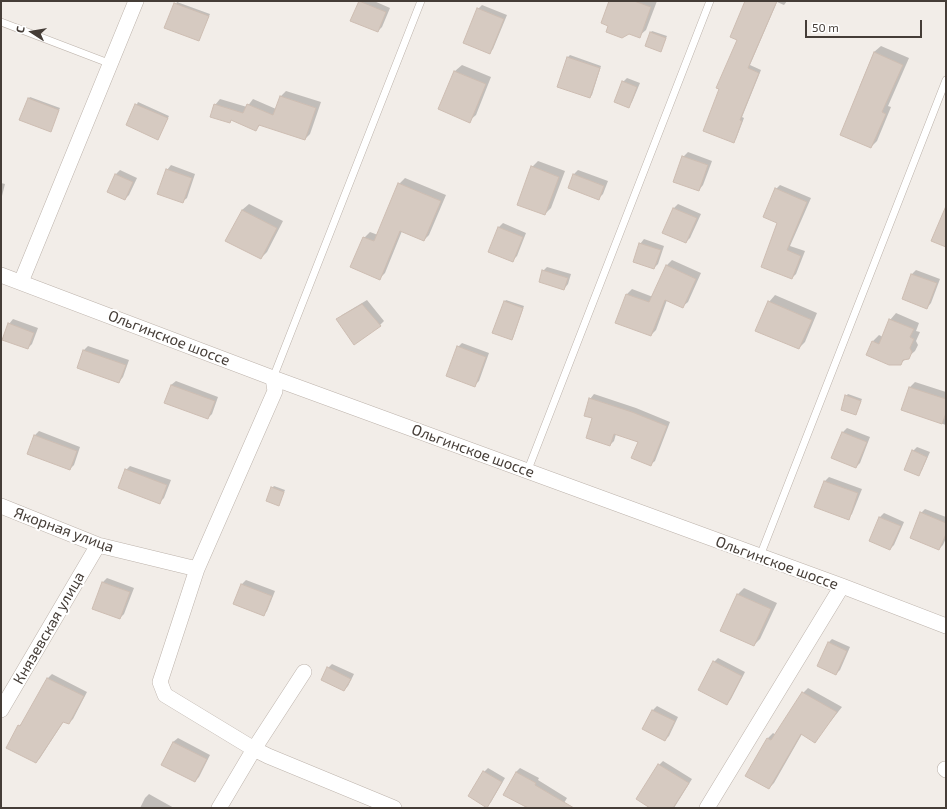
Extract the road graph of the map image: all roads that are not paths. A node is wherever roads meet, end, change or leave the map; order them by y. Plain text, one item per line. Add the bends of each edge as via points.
1 (136, 1) edge
2 (421, 1) edge
3 (710, 1) edge
4 (1, 22) edge
5 (111, 64) junction
6 (946, 80) edge
7 (1, 274) edge
8 (20, 282) junction
9 (273, 378) junction
10 (527, 472) junction
11 (1, 506) edge
12 (98, 545) junction
13 (760, 556) junction
14 (197, 569) junction
15 (842, 586) junction
16 (946, 626) edge
17 (304, 672) dead end
18 (1, 710) edge
19 (254, 750) junction
20 (219, 808) edge
21 (394, 808) edge
22 (707, 808) edge

1 - 5 street
2 - 9 lane
3 - 10 lane
4 - 5 lane
5 - 8 street
6 - 13 lane
7 - 8 street, Ольгинское шоссе
8 - 9 street, Ольгинское шоссе
9 - 10 street, Ольгинское шоссе
9 - 14 street via 276,391
10 - 13 street, Ольгинское шоссе
11 - 12 street, Якорная улица
12 - 14 street, Якорная улица
12 - 18 street, Князевская улица
13 - 15 street, Ольгинское шоссе
14 - 19 street via 160,682 165,695
15 - 16 street, Ольгинское шоссе
15 - 22 street
17 - 19 street
19 - 20 street
19 - 21 street

